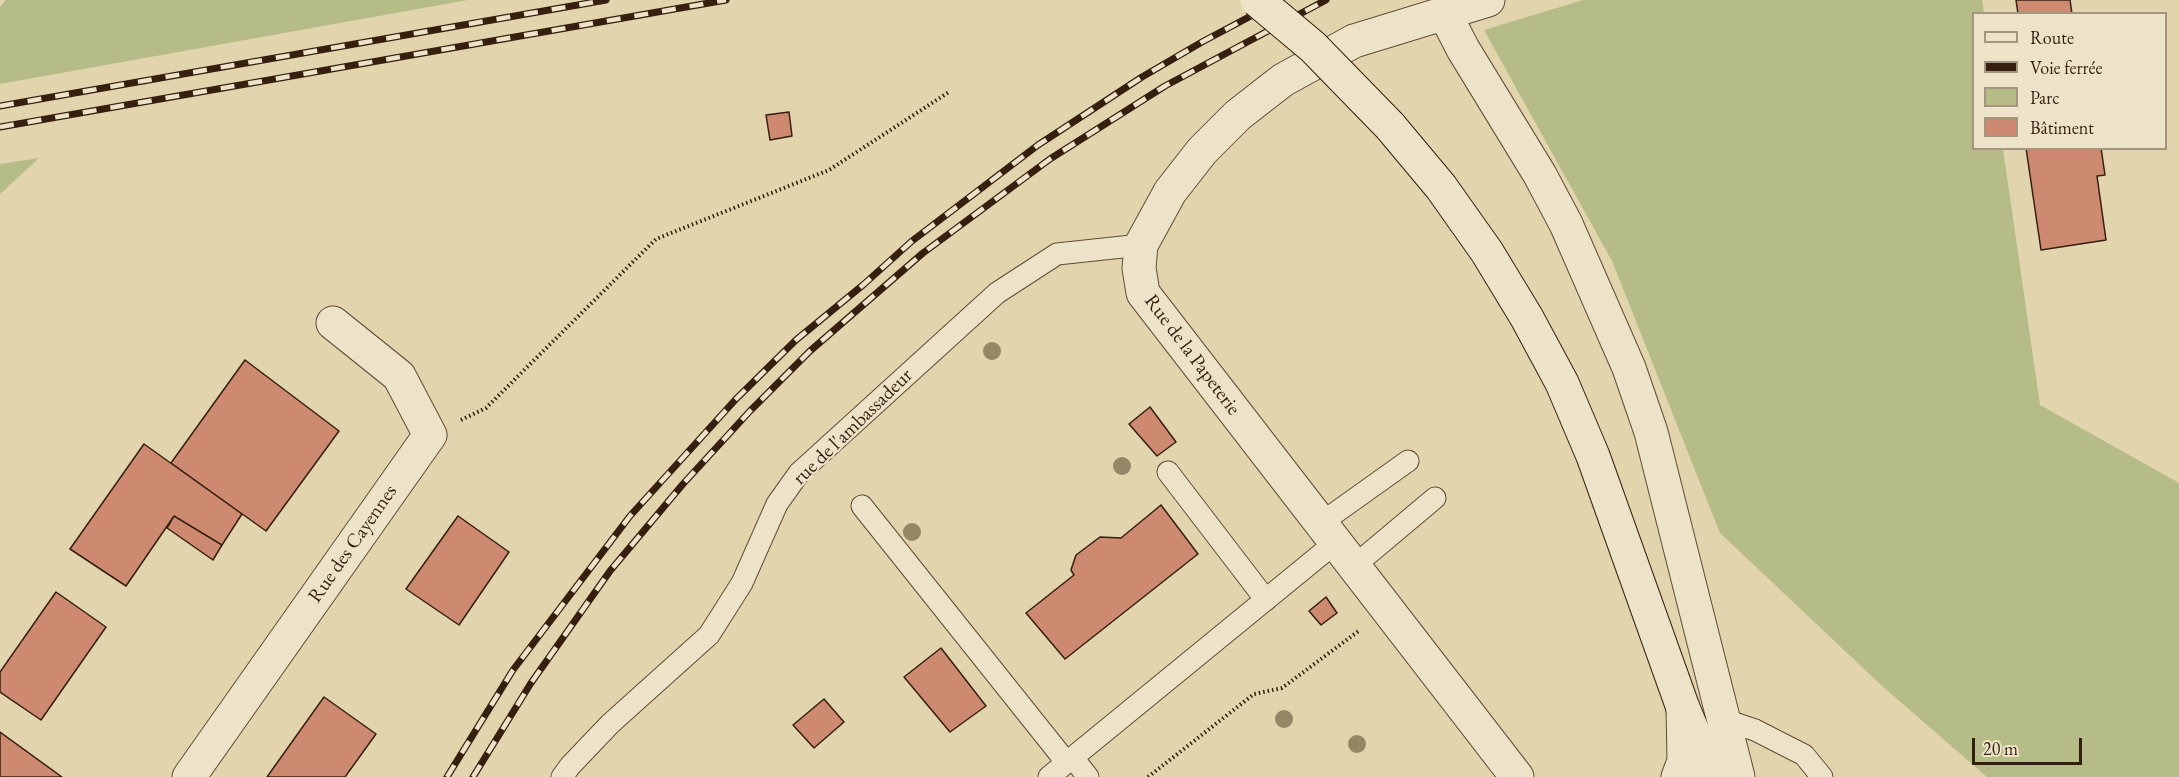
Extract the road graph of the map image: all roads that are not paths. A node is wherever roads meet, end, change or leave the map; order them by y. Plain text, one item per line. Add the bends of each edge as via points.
1 (1257, 0) edge
2 (1488, 0) edge
3 (1445, 14) junction
4 (1141, 246) junction
5 (333, 323) dead end
6 (1408, 461) dead end
7 (1168, 472) dead end
8 (1435, 498) dead end
9 (862, 506) dead end
10 (1337, 544) junction
11 (1266, 600) junction
12 (1683, 708) junction
13 (1722, 719) junction
14 (1070, 760) junction
15 (189, 777) edge
16 (562, 777) edge
17 (1049, 777) edge
18 (1088, 777) edge
19 (1517, 777) edge
20 (1678, 777) edge
21 (1696, 777) edge
22 (1712, 777) edge
23 (1738, 777) edge
24 (1822, 777) edge

1 - 12 street, bridge via 1313,47 1390,126 1442,187 1527,318 1562,383 1593,456
2 - 3 street, Rue de la Papeterie
3 - 4 street, Rue de la Papeterie via 1354,41 1282,80 1238,115 1202,151 1170,192
3 - 13 street via 1566,224 1629,369 1651,432
4 - 10 street, Rue de la Papeterie via 1143,293
4 - 16 lane, rue de l'ambassadeur via 1057,255 997,293 799,473 777,504 742,583 710,635 610,724
5 - 15 street, Rue des Cayennes via 399,376 430,435
6 - 10 lane
7 - 11 lane
8 - 10 lane
9 - 14 lane
10 - 11 lane
10 - 19 street, Rue de la Papeterie
11 - 14 lane
12 - 20 street via 1684,761
12 - 21 street
12 - 22 street
13 - 23 street
13 - 24 lane via 1755,730 1804,755
14 - 17 lane
14 - 18 lane

